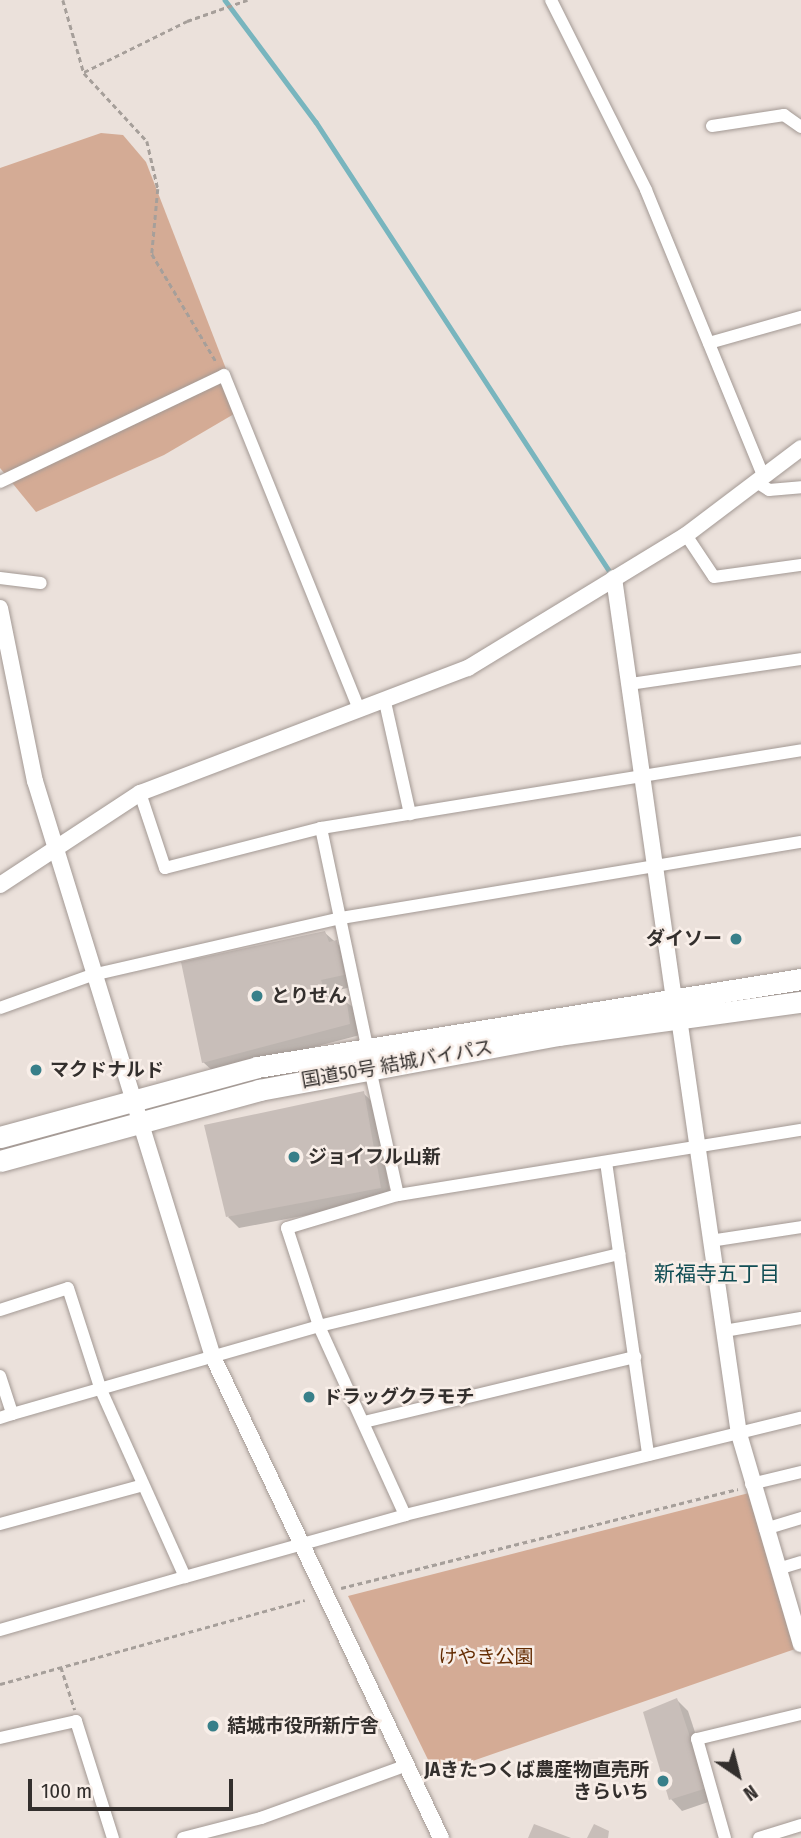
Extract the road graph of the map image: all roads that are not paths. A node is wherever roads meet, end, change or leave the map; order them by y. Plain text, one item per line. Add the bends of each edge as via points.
1 (551, 0) edge
2 (712, 127) dead end
3 (801, 127) edge
4 (801, 317) edge
5 (709, 343) junction
6 (801, 447) edge
7 (761, 481) junction
8 (0, 482) edge
9 (801, 487) edge
10 (686, 535) junction
11 (801, 565) edge
12 (0, 578) edge
13 (614, 578) junction
14 (41, 583) dead end
15 (0, 608) edge
16 (801, 659) edge
17 (630, 684) junction
18 (384, 702) junction
19 (360, 711) junction
20 (801, 750) edge
21 (644, 775) junction
22 (140, 793) junction
23 (410, 814) junction
24 (321, 828) junction
25 (801, 842) edge
26 (55, 848) junction
27 (657, 863) junction
28 (0, 885) edge
29 (341, 918) junction
30 (92, 975) junction
31 (801, 979) edge
32 (801, 1002) edge
33 (0, 1008) edge
34 (676, 1008) junction
35 (367, 1047) junction
36 (370, 1069) junction
37 (132, 1110) junction
38 (801, 1130) edge
39 (0, 1138) edge
40 (696, 1146) junction
41 (0, 1161) edge
42 (606, 1162) junction
43 (398, 1195) junction
44 (801, 1227) edge
45 (710, 1241) junction
46 (620, 1254) junction
47 (0, 1310) edge
48 (801, 1318) edge
49 (320, 1326) junction
50 (724, 1331) junction
51 (213, 1357) junction
52 (635, 1357) junction
53 (0, 1376) edge
54 (101, 1390) junction
55 (6, 1416) edge
56 (801, 1418) edge
57 (364, 1422) junction
58 (739, 1434) junction
59 (648, 1455) junction
60 (801, 1472) edge
61 (140, 1486) junction
62 (748, 1486) junction
63 (405, 1515) junction
64 (801, 1518) edge
65 (0, 1524) edge
66 (765, 1529) junction
67 (300, 1548) junction
68 (801, 1562) edge
69 (778, 1569) junction
70 (185, 1577) junction
71 (0, 1630) edge
72 (801, 1644) edge
73 (801, 1714) edge
74 (0, 1738) edge
75 (405, 1766) junction
76 (801, 1825) edge
77 (113, 1838) edge
78 (183, 1838) edge
79 (441, 1838) edge
80 (725, 1838) edge
81 (759, 1838) edge

1 - 5 street via 646,190
2 - 3 street via 785,115
4 - 5 street
5 - 7 street
6 - 7 street
7 - 9 street via 769,490
7 - 10 street
8 - 19 street via 224,375
10 - 11 street via 714,578
10 - 13 street
12 - 14 street
13 - 17 street
13 - 18 street via 468,667
15 - 26 street via 20,721
16 - 17 street
17 - 21 street
18 - 19 street
18 - 23 street
19 - 22 street
20 - 21 street
21 - 23 street
21 - 27 street
22 - 24 street via 165,868
22 - 26 street
23 - 24 street
24 - 29 street
25 - 27 street
26 - 28 street
26 - 30 street
27 - 29 street
27 - 34 street
29 - 30 street
29 - 35 street
30 - 33 street
30 - 37 street
31 - 34 highway, 国道50号 結城バイパス
32 - 34 highway, 国道50号 結城バイパス
34 - 35 highway, 国道50号 結城バイパス
34 - 36 highway, 国道50号 結城バイパス
34 - 40 street
35 - 37 highway, 国道50号 結城バイパス
36 - 37 highway, 国道50号 結城バイパス
36 - 43 street
37 - 39 highway, 国道50号 結城バイパス
37 - 41 highway, 国道50号 結城バイパス
37 - 51 street
38 - 40 street
40 - 42 street
40 - 45 street
42 - 43 street
42 - 46 street
43 - 49 street via 287,1228
44 - 45 street
45 - 50 street
46 - 49 street
46 - 52 street
47 - 54 street via 68,1288
48 - 50 street
49 - 51 street
49 - 57 street
50 - 58 street
51 - 54 street
51 - 67 street
52 - 57 street
52 - 59 street
53 - 55 street
54 - 55 street
54 - 61 street
56 - 58 street
57 - 63 street
58 - 59 street
58 - 62 street
59 - 63 street
60 - 62 street
61 - 65 street
61 - 70 street
62 - 66 street
63 - 67 street
64 - 66 street
66 - 69 street
67 - 70 street
67 - 75 street
68 - 69 street
69 - 72 street
70 - 71 street
73 - 80 street via 697,1739
74 - 77 street via 76,1721
75 - 78 street via 261,1818
75 - 79 street
76 - 81 street

